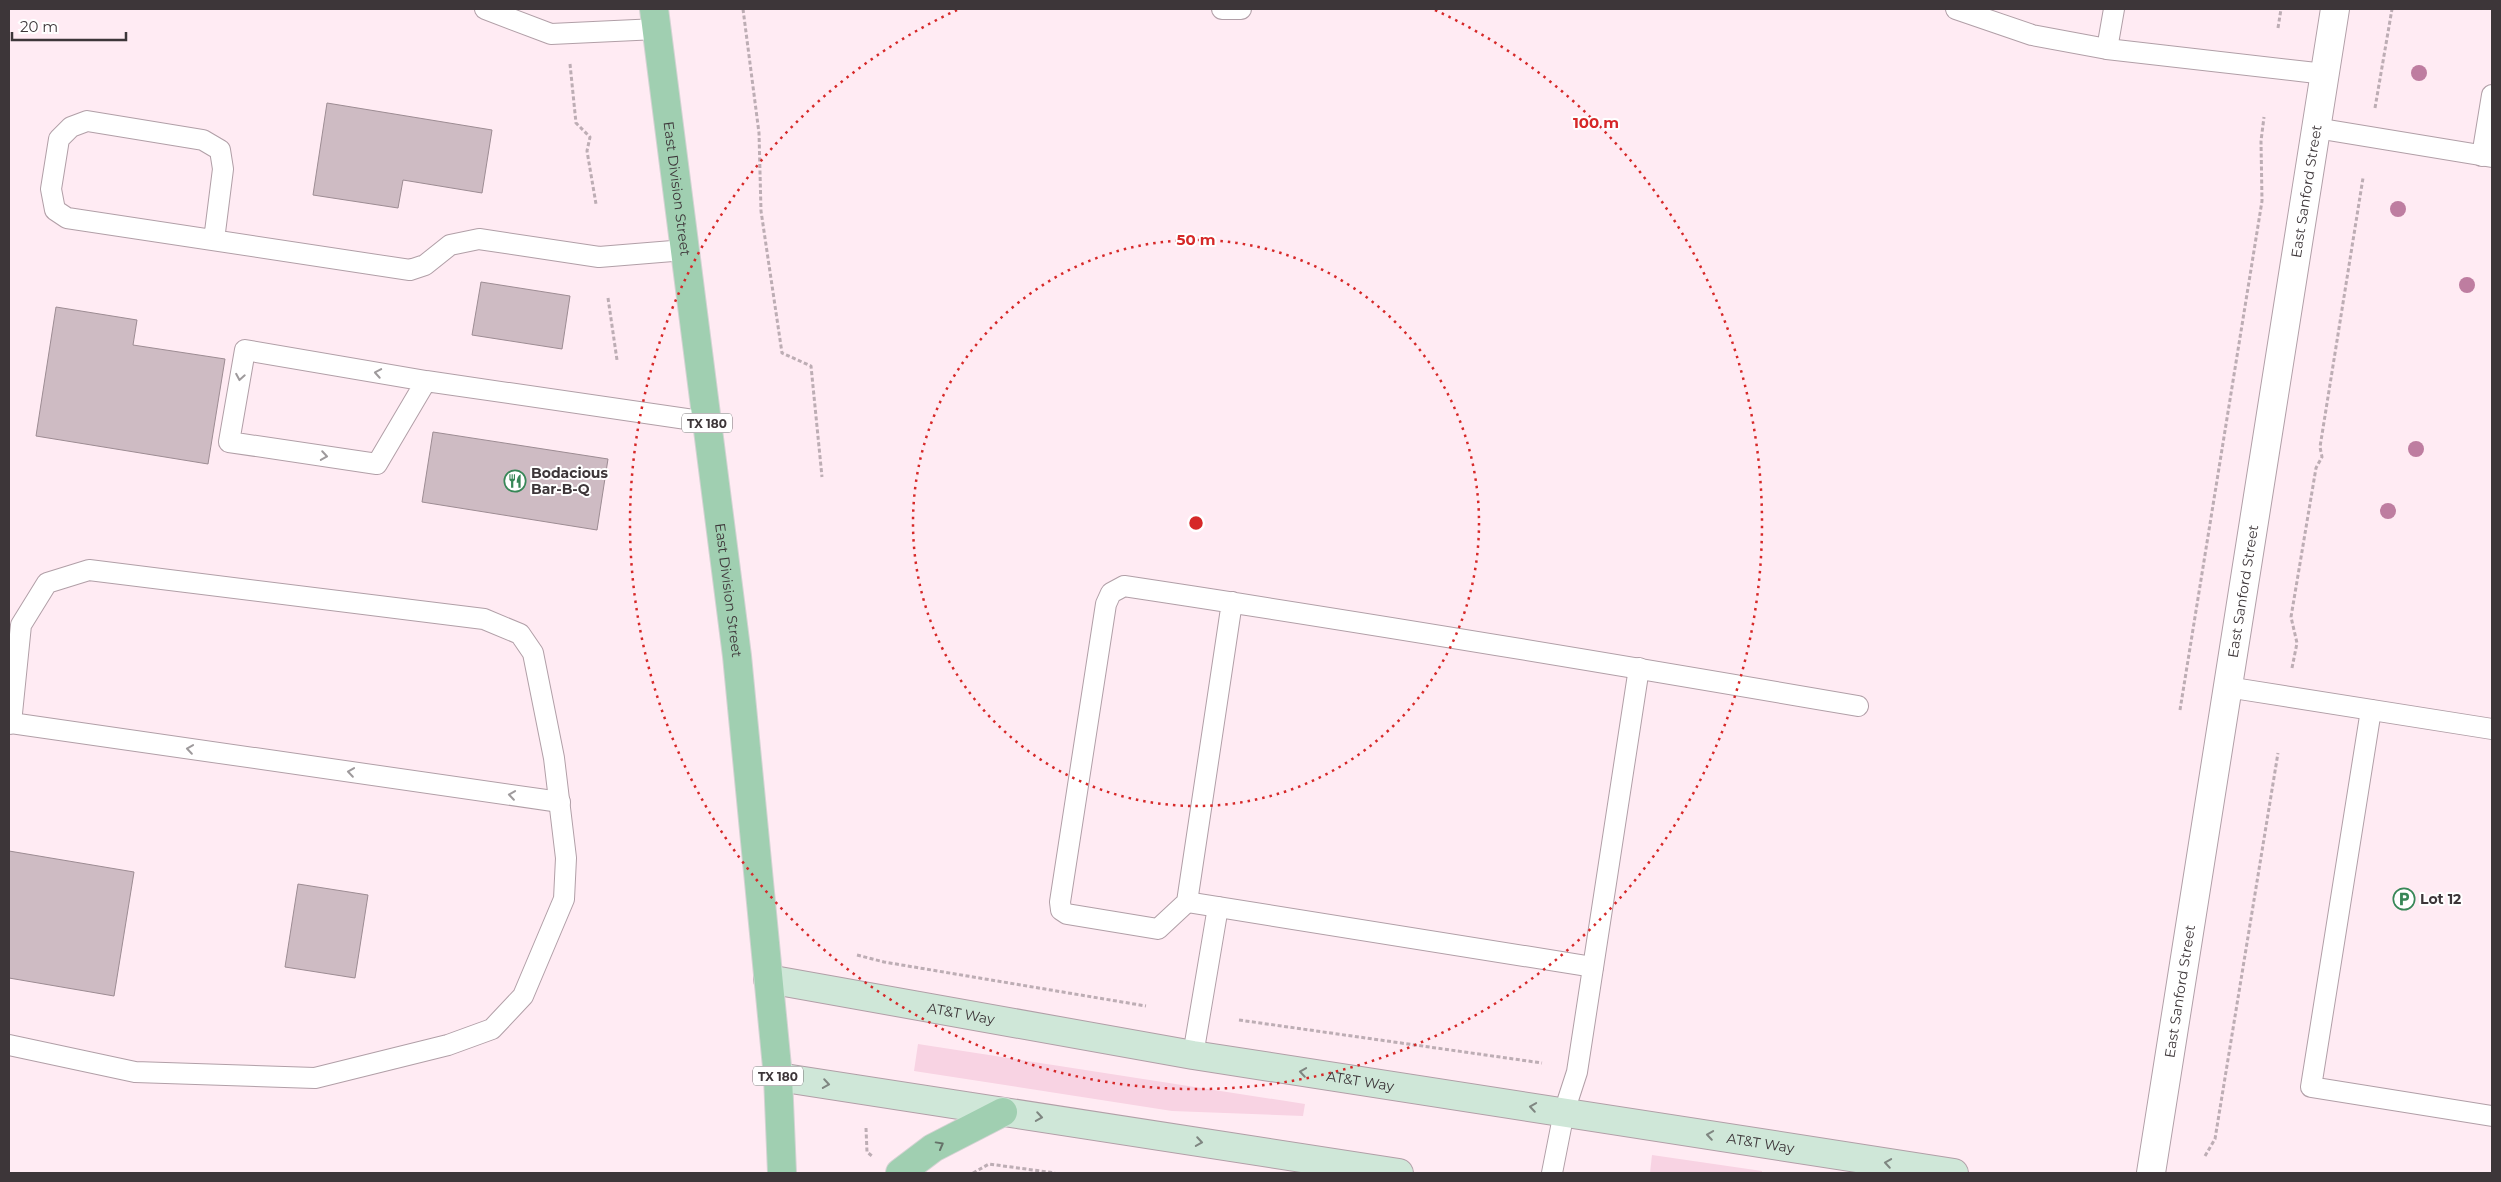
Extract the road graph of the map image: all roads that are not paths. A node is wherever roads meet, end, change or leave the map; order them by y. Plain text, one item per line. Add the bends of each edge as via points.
1 (485, 9) edge
2 (1222, 9) edge
3 (1241, 9) edge
4 (1956, 9) edge
5 (2114, 9) edge
6 (2335, 9) edge
7 (656, 19) edge
8 (2107, 48) junction
9 (2324, 74) junction
10 (2492, 95) edge
11 (2316, 128) junction
12 (2487, 156) edge
13 (214, 240) junction
14 (685, 250) junction
15 (426, 381) junction
16 (707, 422) junction
17 (1232, 602) junction
18 (1639, 668) junction
19 (2227, 687) junction
20 (1858, 706) dead end
21 (2371, 710) junction
22 (10, 723) edge
23 (2492, 730) edge
24 (560, 802) junction
25 (1187, 902) junction
26 (1218, 907) junction
27 (1593, 967) junction
28 (768, 979) junction
29 (9, 1045) edge
30 (1193, 1055) junction
31 (778, 1077) junction
32 (1003, 1112) junction
33 (1564, 1112) junction
34 (2492, 1116) edge
35 (1289, 1165) edge
36 (782, 1173) edge
37 (900, 1173) edge
38 (1399, 1173) edge
39 (1552, 1173) edge
40 (1954, 1173) edge
41 (2151, 1173) edge

1 - 7 lane via 551,34
2 - 3 lane
4 - 8 lane via 2032,36
5 - 8 lane
6 - 9 street, East Sanford Street
7 - 14 main road, East Division Street / TX 180
8 - 9 lane
9 - 11 street, East Sanford Street
10 - 12 lane
11 - 12 lane
11 - 19 street, East Sanford Street
13 - 13 lane via 67,218 55,210 51,189 59,139 71,127 87,121 203,140 220,150 223,169
13 - 14 lane via 410,270 425,265 450,245 479,239 599,256
14 - 16 main road, East Division Street / TX 180
15 -> 15 lane via 244,350 229,442 377,464
15 - 16 lane
16 - 28 main road, East Division Street / TX 180 via 737,656
17 - 18 lane
17 - 25 lane
17 - 25 lane via 1124,586 1108,598 1060,902 1067,914 1158,930
18 - 20 lane
18 - 27 lane
19 - 21 lane
19 - 41 street, East Sanford Street
21 - 23 lane
21 - 34 lane via 2311,1087
24 -> 22 lane
22 - 24 lane via 21,625 48,583 89,570 484,619 520,634 533,653
24 - 29 lane via 566,858 564,899 524,996 492,1029 448,1045 315,1078 135,1072
25 - 26 lane
26 - 27 lane
26 - 30 lane
27 - 33 lane via 1577,1072
28 - 30 main road, AT&T Way
28 - 31 main road, East Division Street / TX 180
33 -> 30 main road, AT&T Way
31 -> 32 main road
31 - 36 main road, East Division Street / TX 180
32 -> 35 main road
37 -> 32 main road via 933,1148
33 - 39 lane
40 -> 33 main road, AT&T Way
35 - 38 main road

